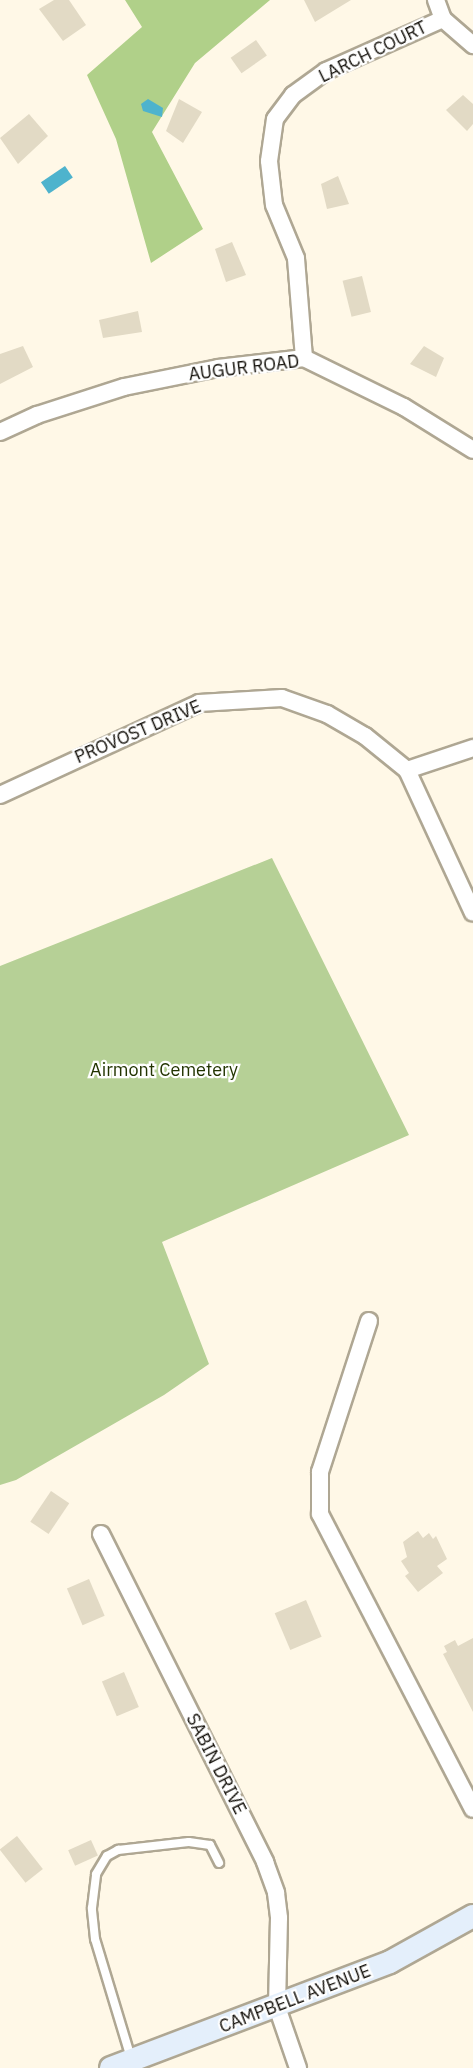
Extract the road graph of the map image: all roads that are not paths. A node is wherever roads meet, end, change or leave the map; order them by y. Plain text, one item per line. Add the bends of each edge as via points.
1 (435, 0) edge
2 (443, 19) junction
3 (473, 45) edge
4 (304, 358) junction
5 (0, 432) edge
6 (473, 450) edge
7 (473, 748) edge
8 (407, 770) junction
9 (0, 795) edge
10 (473, 913) edge
11 (369, 1321) dead end
12 (100, 1534) dead end
13 (473, 1809) edge
14 (219, 1863) dead end
15 (473, 1916) edge
16 (277, 2007) junction
17 (121, 2065) edge
18 (298, 2068) edge

1 - 2 street
2 - 3 street
2 - 4 street, LARCH COURT via 326,71 292,94 275,119 269,161 274,205 296,258
4 - 5 street, AUGUR ROAD via 218,368 124,387 37,415
4 - 6 street, AUGUR ROAD via 404,407
7 - 8 street
8 - 9 street, PROVOST DRIVE via 365,736 327,714 282,698 242,699 199,703
8 - 10 street
11 - 13 street via 320,1472 320,1514
12 - 16 street, SABIN DRIVE via 265,1862 276,1893 279,1918
14 - 17 lane via 210,1845 189,1842 118,1850 107,1856 96,1874 92,1908 95,1939
15 - 16 street, CAMPBELL AVENUE via 390,1962
16 - 17 street, CAMPBELL AVENUE
16 - 18 street

